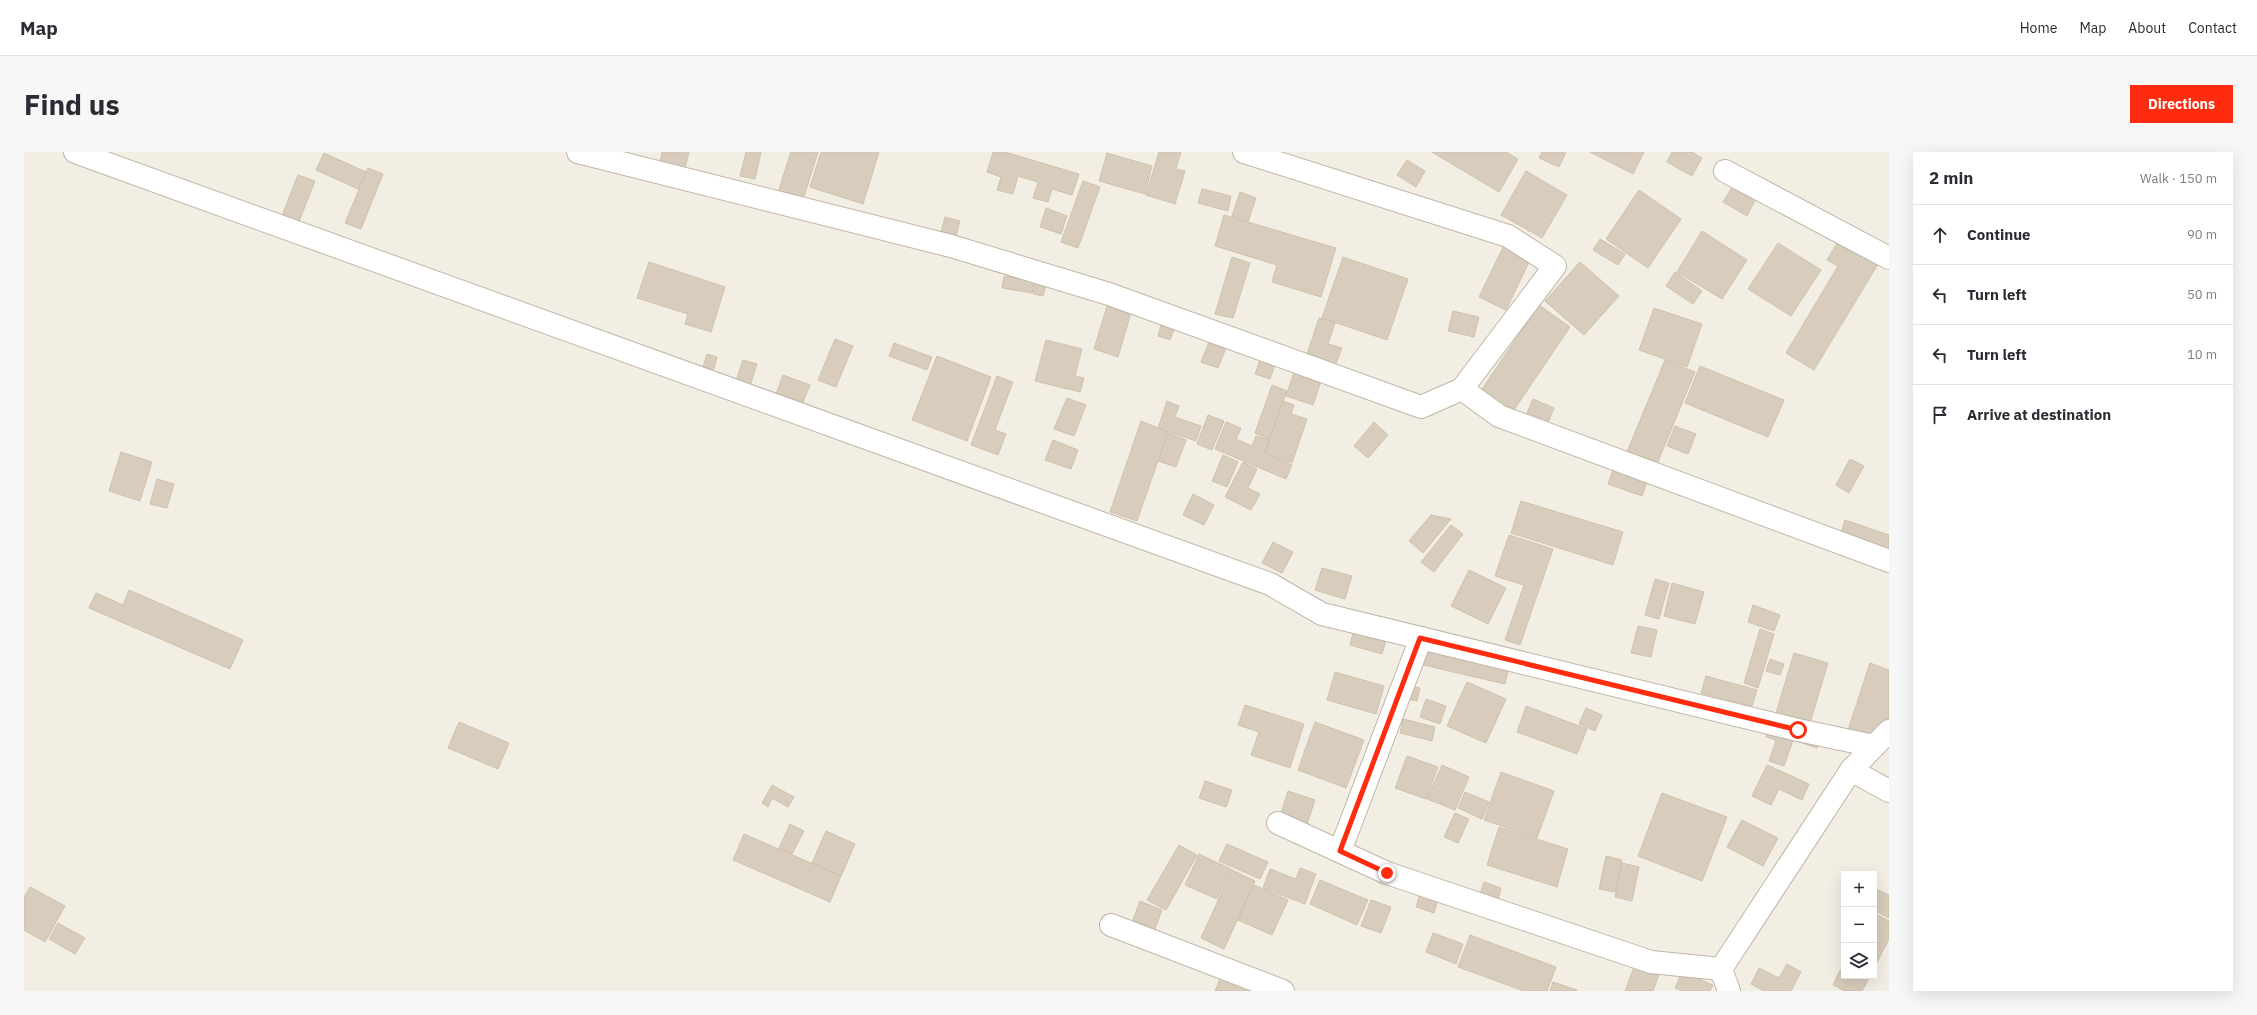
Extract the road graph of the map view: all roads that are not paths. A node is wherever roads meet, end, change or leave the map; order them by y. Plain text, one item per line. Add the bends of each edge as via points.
1 (75, 152) edge
2 (578, 152) edge
3 (1244, 152) edge
4 (1725, 172) dead end
5 (1889, 258) edge
6 (1462, 389) junction
7 (1889, 561) edge
8 (1420, 638) junction
9 (1881, 738) edge
10 (1851, 770) junction
11 (1889, 791) edge
12 (1278, 823) dead end
13 (1340, 851) junction
14 (1111, 925) dead end
15 (1721, 969) junction
16 (1283, 991) edge
17 (1729, 991) edge

1 - 8 street via 1270,584 1322,614
2 - 6 street via 951,246 1094,289 1421,407
3 - 6 street via 1508,236 1555,266
4 - 5 street
6 - 7 street via 1499,416
8 - 9 street via 1798,730
8 - 13 street
9 - 10 street
10 - 11 street
10 - 15 street
12 - 13 street
13 - 15 street via 1387,873 1651,962
14 - 16 street
15 - 17 street

